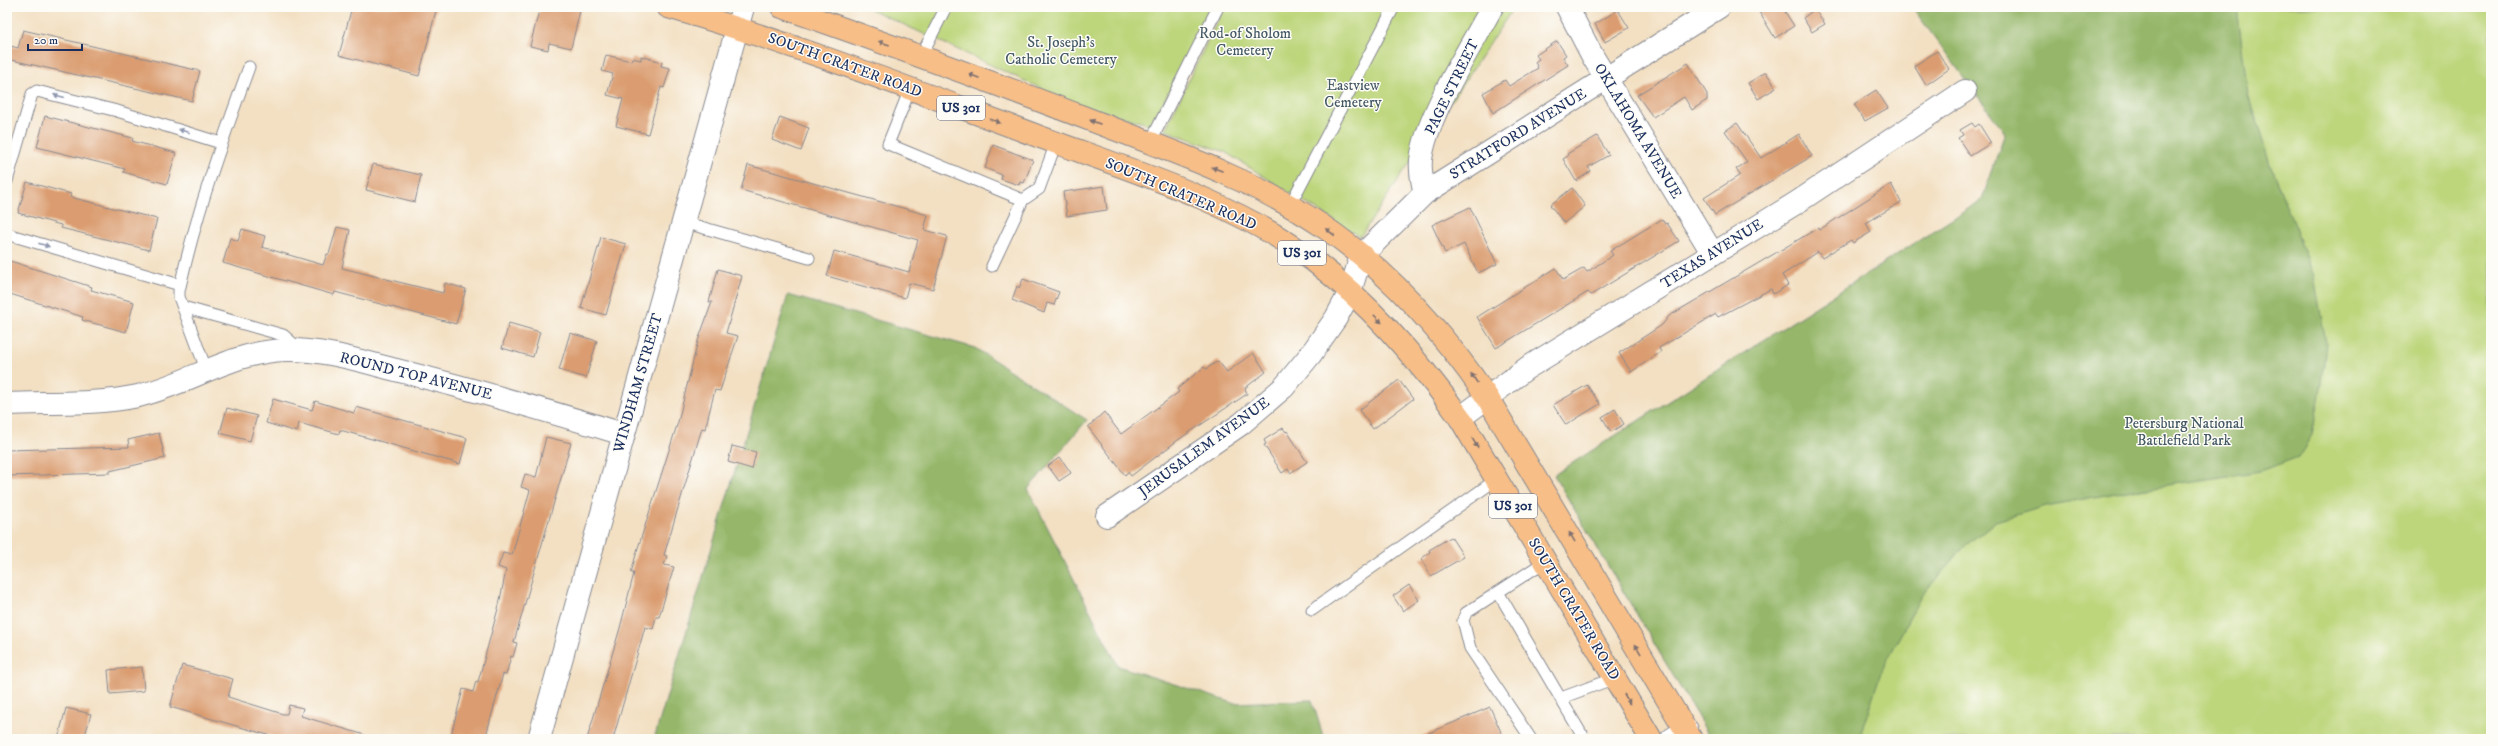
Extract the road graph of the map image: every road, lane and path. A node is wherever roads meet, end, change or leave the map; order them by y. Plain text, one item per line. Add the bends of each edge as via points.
1 (668, 7) edge
2 (782, 7) edge
3 (946, 7) edge
4 (1218, 7) edge
5 (1394, 7) edge
6 (1492, 7) edge
7 (1567, 7) edge
8 (1719, 7) edge
9 (740, 17) edge
10 (921, 56) junction
11 (249, 67) dead end
12 (1606, 79) junction
13 (910, 89) junction
14 (1965, 91) dead end
15 (221, 143) junction
16 (1056, 143) junction
17 (1150, 143) junction
18 (7, 181) edge
19 (1425, 193) junction
20 (1023, 200) junction
21 (1290, 205) junction
22 (683, 222) junction
23 (7, 234) edge
24 (1713, 254) junction
25 (1361, 256) junction
26 (809, 258) dead end
27 (992, 266) dead end
28 (180, 285) junction
29 (1350, 292) junction
30 (183, 307) junction
31 (300, 350) junction
32 (206, 369) junction
33 (1487, 397) junction
34 (7, 404) edge
35 (1460, 418) junction
36 (623, 434) junction
37 (1496, 479) junction
38 (1107, 516) dead end
39 (1546, 561) junction
40 (1498, 592) junction
41 (1312, 610) dead end
42 (1615, 678) junction
43 (1561, 698) junction
44 (1683, 736) edge
45 (539, 739) edge
46 (1531, 739) edge
47 (1581, 739) edge
48 (1651, 739) edge

1 - 9 main road, SOUTH CRATER ROAD / US 301
10 -> 2 main road, US 301
3 - 10 lane
4 - 17 lane
5 - 21 lane
6 - 19 street, PAGE STREET via 1441,102 1425,142 1421,160
7 - 12 street, OKLAHOMA AVENUE
8 - 12 street, STRATFORD AVENUE
9 - 13 main road, SOUTH CRATER ROAD / US 301
9 - 22 street, WINDHAM STREET
17 -> 10 main road, US 301
11 - 15 lane
12 - 19 street, STRATFORD AVENUE
12 - 24 street, OKLAHOMA AVENUE
13 -> 16 main road, SOUTH CRATER ROAD / US 301
13 - 20 lane via 888,144
14 - 24 street, TEXAS AVENUE via 1796,203
15 -> 18 lane via 117,111 36,91 32,94
15 - 28 lane via 192,236
16 - 20 lane via 1039,189
16 - 29 main road, SOUTH CRATER ROAD / US 301 via 1164,183 1232,212 1274,235 1313,261
21 -> 17 main road, US 301 via 1241,179
19 - 25 street, STRATFORD AVENUE
20 - 27 lane
25 -> 21 main road, US 301 via 1323,226
22 - 26 lane
22 - 36 street, WINDHAM STREET
23 -> 28 lane
24 - 33 street, TEXAS AVENUE via 1527,368
25 - 29 street, STRATFORD AVENUE
33 -> 25 main road, US 301 via 1457,354 1386,277
28 - 30 lane via 179,297
29 -> 35 main road, SOUTH CRATER ROAD / US 301 via 1401,342
29 - 38 street, JERUSALEM AVENUE via 1311,354 1274,396 1241,424
30 - 31 lane via 283,335
30 - 32 lane
31 - 32 street, ROUND TOP AVENUE via 263,352
31 - 36 street, ROUND TOP AVENUE via 347,358 438,380
32 - 34 street, ROUND TOP AVENUE via 159,389 118,399
33 - 35 street, TEXAS AVENUE
44 -> 33 main road, US 301
35 -> 37 main road, SOUTH CRATER ROAD / US 301
36 - 45 street, WINDHAM STREET
37 - 39 main road, SOUTH CRATER ROAD / US 301
37 - 41 lane
39 - 40 lane
39 - 42 main road, SOUTH CRATER ROAD / US 301
40 - 43 lane
40 - 46 lane via 1466,613 1463,620 1470,648
42 - 43 lane
42 -> 48 main road, SOUTH CRATER ROAD / US 301
43 - 47 lane via 1582,735

